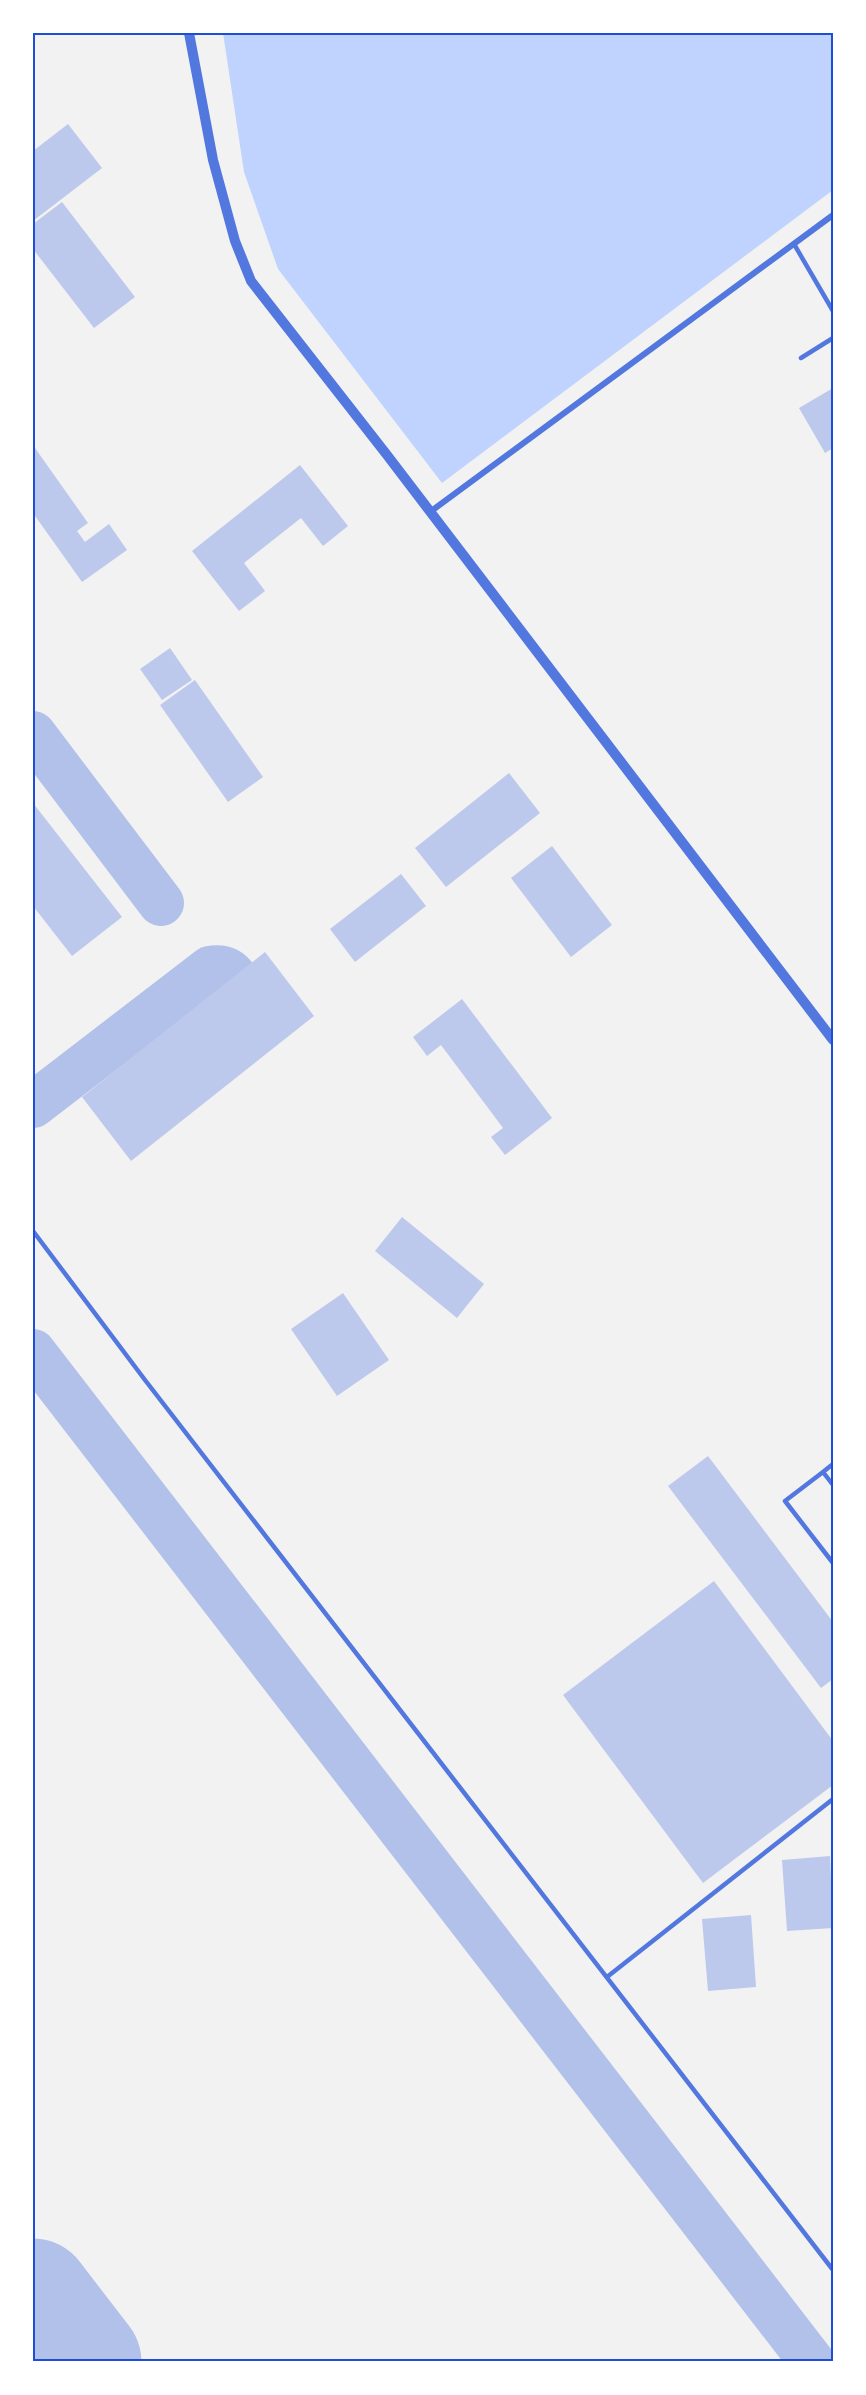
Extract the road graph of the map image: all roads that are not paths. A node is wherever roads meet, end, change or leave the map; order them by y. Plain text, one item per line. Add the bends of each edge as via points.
1 (189, 33) edge
2 (833, 215) edge
3 (794, 244) junction
4 (833, 311) edge
5 (833, 338) edge
6 (801, 358) dead end
7 (430, 512) junction
8 (833, 1040) edge
9 (33, 1231) edge
10 (833, 1464) edge
11 (823, 1472) junction
12 (833, 1485) edge
13 (833, 1563) edge
14 (833, 1799) edge
15 (607, 1977) junction
16 (833, 2269) edge

1 - 7 street via 213,160 235,241 251,281
2 - 3 street
3 - 4 lane
3 - 7 street
5 - 6 lane
7 - 8 street
9 - 15 lane
10 - 11 lane
11 - 12 lane
11 - 13 lane via 785,1501
14 - 15 lane
15 - 16 lane

